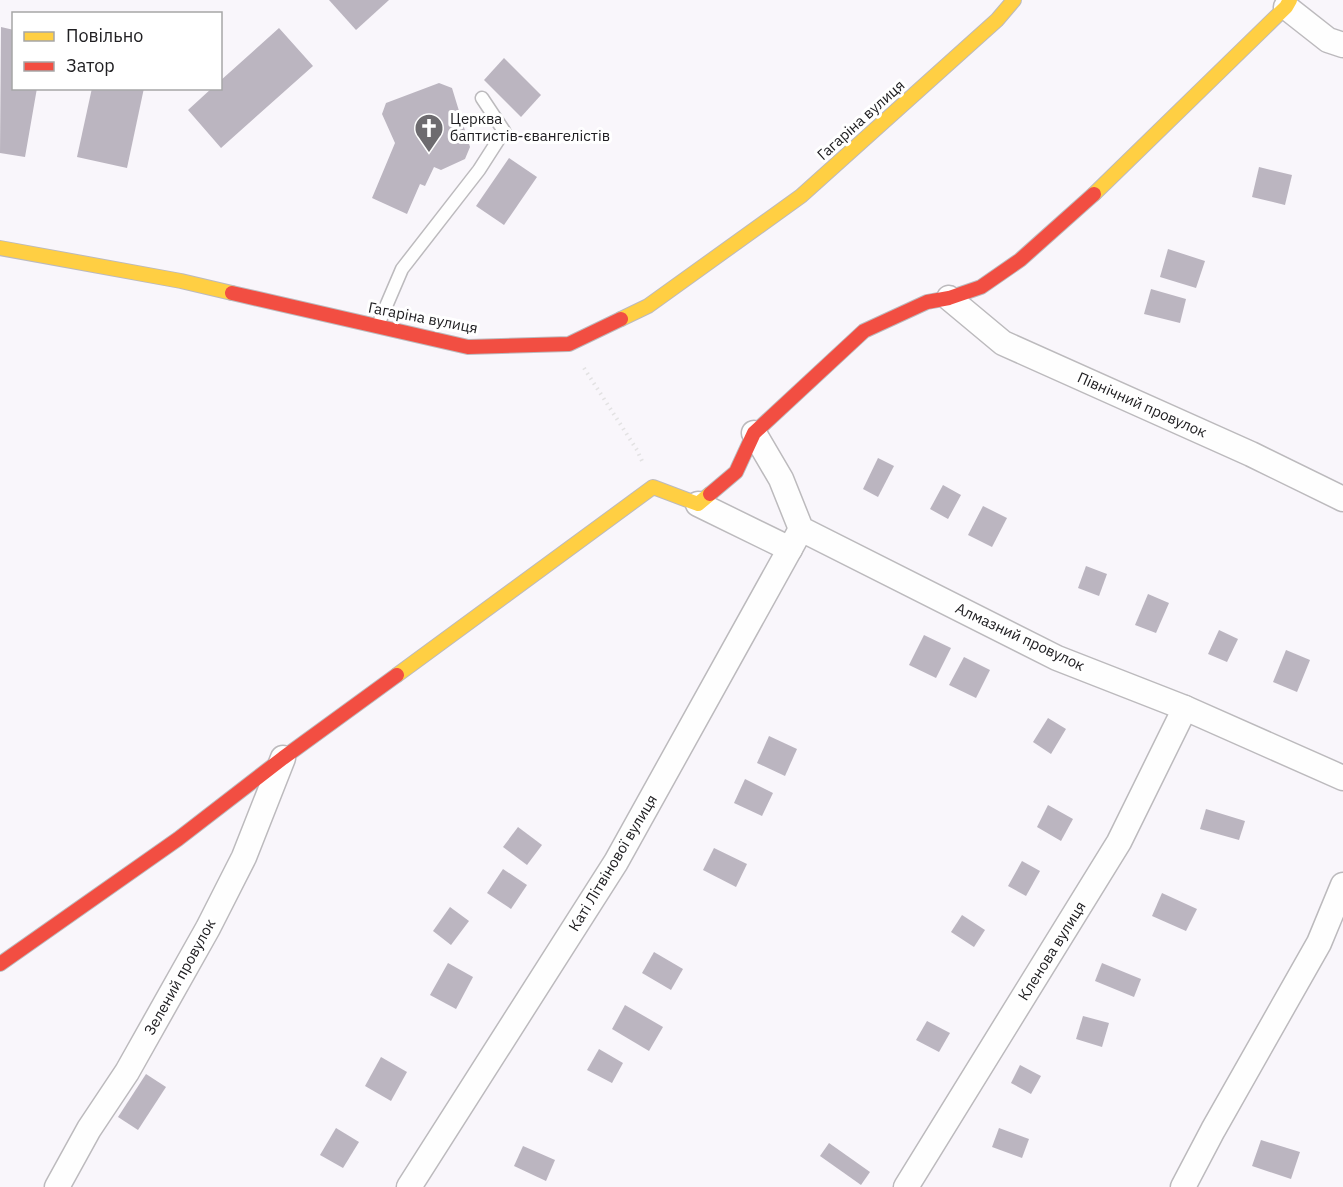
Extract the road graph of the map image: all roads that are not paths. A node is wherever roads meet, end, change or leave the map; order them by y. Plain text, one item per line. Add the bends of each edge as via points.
1 (1014, 0) edge
2 (1288, 3) edge
3 (1343, 45) edge
4 (482, 99) dead end
5 (0, 248) edge
6 (19, 252) junction
7 (0, 265) edge
8 (949, 298) junction
9 (378, 326) junction
10 (754, 433) junction
11 (1343, 500) edge
12 (698, 504) junction
13 (795, 539) junction
14 (1185, 708) junction
15 (283, 758) junction
16 (1343, 778) edge
17 (1343, 885) edge
18 (0, 964) edge
19 (57, 1187) edge
20 (409, 1187) edge
21 (906, 1187) edge
22 (1183, 1187) edge

1 - 9 street, Гагаріна вулиця via 997,20 801,196 648,306 569,344 468,347
2 - 3 street via 1328,40
2 - 8 street via 1085,203 1020,260 981,287
4 - 9 lane via 504,131 479,170 402,269
5 - 6 street, Гагаріна вулиця
6 - 7 lane
6 - 9 street, Гагаріна вулиця via 181,281
8 - 10 street via 927,302 864,331
8 - 11 street, Північний провулок via 1003,343 1251,454
10 - 12 street via 736,472
10 - 13 street via 782,479
12 - 13 street, Алмазний провулок
12 - 15 street via 653,487
13 - 14 street, Алмазний провулок via 1057,658
13 - 20 street, Каті Літвінової вулиця via 616,862
14 - 16 street, Алмазний провулок
14 - 21 street, Кленова вулиця via 1119,842
15 - 18 street via 178,839
15 - 19 street, Зелений провулок via 244,857 208,928
17 - 22 street via 1319,943

